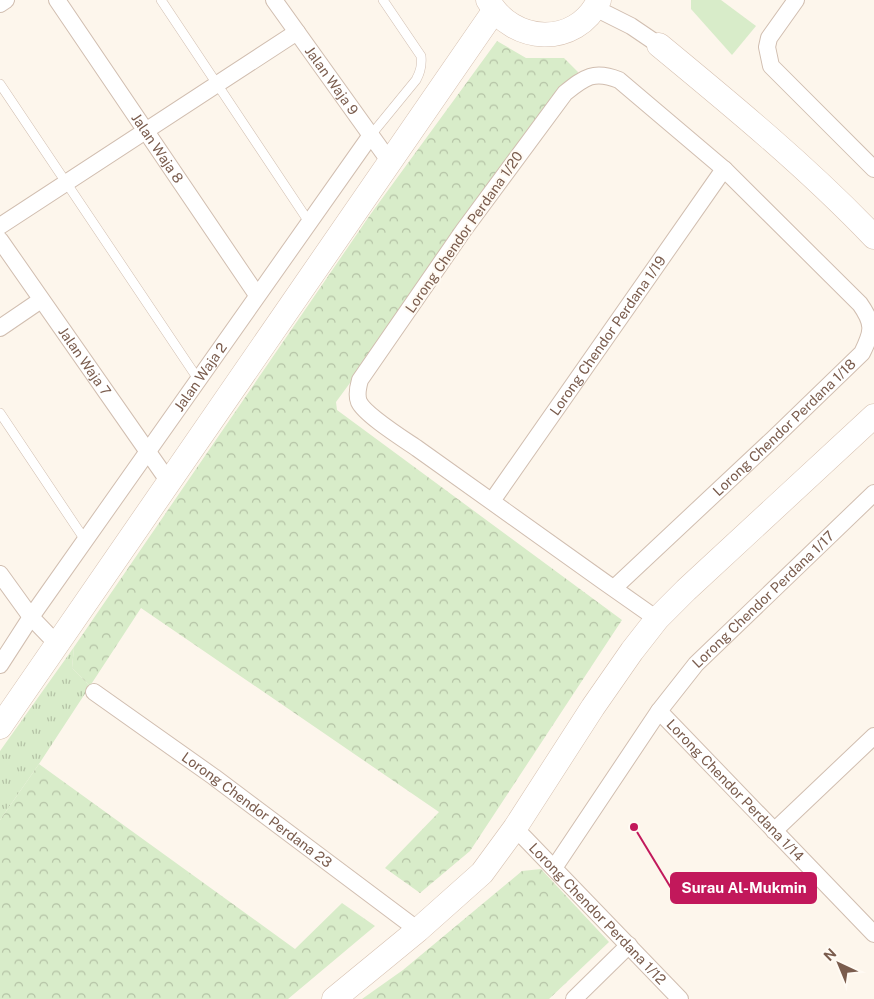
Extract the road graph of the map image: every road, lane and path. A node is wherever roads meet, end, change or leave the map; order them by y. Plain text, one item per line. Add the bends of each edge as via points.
1 (6, 0) edge
2 (57, 0) edge
3 (162, 0) edge
4 (274, 0) edge
5 (383, 0) edge
6 (796, 0) edge
7 (0, 4) edge
8 (597, 4) edge
9 (491, 6) edge
10 (297, 32) junction
11 (658, 44) joint
12 (0, 84) edge
13 (217, 84) junction
14 (146, 131) junction
15 (370, 135) junction
16 (390, 162) junction
17 (724, 169) junction
18 (874, 169) edge
19 (66, 183) junction
20 (309, 222) junction
21 (0, 226) edge
22 (874, 237) edge
23 (0, 240) edge
24 (257, 295) junction
25 (41, 300) junction
26 (0, 328) edge
27 (198, 379) junction
28 (0, 413) edge
29 (874, 416) edge
30 (147, 452) junction
31 (169, 482) junction
32 (874, 493) edge
33 (492, 501) junction
34 (85, 540) junction
35 (0, 574) edge
36 (614, 588) junction
37 (31, 617) junction
38 (657, 619) junction
39 (57, 644) junction
40 (0, 665) edge
41 (94, 692) dead end
42 (660, 711) junction
43 (0, 727) edge
44 (874, 736) edge
45 (515, 828) junction
46 (774, 831) junction
47 (554, 868) junction
48 (418, 930) junction
49 (874, 934) edge
50 (629, 945) junction
51 (334, 999) edge
52 (574, 999) edge
53 (680, 999) edge

1 - 7 street
2 - 14 street, Jalan Waja 8
3 - 13 lane
4 - 10 street, Jalan Waja 9
5 - 15 lane via 421,56 422,65 416,80
6 - 18 street via 769,38 767,47 771,66
8 - 9 street via 571,28 557,34 534,35 511,26
8 - 11 street
9 - 16 street
10 - 13 street
10 - 15 street, Jalan Waja 9
11 - 22 street via 777,144
12 - 19 lane
13 - 14 street
13 - 20 lane
14 - 19 street
14 - 24 street, Jalan Waja 8
15 - 16 street, Jalan Waja 9
15 - 20 street, Jalan Waja 2
16 - 31 street
17 - 33 street, Lorong Chendor Perdana 1/19
17 - 33 street, Lorong Chendor Perdana 1/20 via 619,80 605,75 592,76 579,81 565,93 463,231 360,380 357,392 359,403 368,413
17 - 36 street, Lorong Chendor Perdana 1/18 via 860,304 869,317 869,339 862,353
19 - 21 street
19 - 27 lane
20 - 24 street, Jalan Waja 2
23 - 25 street, Jalan Waja 7
24 - 27 street, Jalan Waja 2
25 - 26 street
25 - 30 street, Jalan Waja 7
27 - 30 street, Jalan Waja 2
28 - 34 lane
29 - 38 street
30 - 31 street, Jalan Waja 7
30 - 34 street, Jalan Waja 2
31 - 39 street
32 - 42 street, Lorong Chendor Perdana 1/17 via 696,664
33 - 36 street, Lorong Chendor Perdana 1/20
34 - 37 street, Jalan Waja 2
35 - 37 street
36 - 38 street, Lorong Chendor Perdana 1/20
37 - 39 street
37 - 40 street, Jalan Waja 2
38 - 45 street via 593,707
39 - 43 street
41 - 48 street, Lorong Chendor Perdana 23 via 214,777
42 - 46 street, Lorong Chendor Perdana 1/14
42 - 47 street, Lorong Chendor Perdana 1/17
44 - 46 street
45 - 47 street, Lorong Chendor Perdana 1/12
45 - 48 street via 482,873
46 - 49 street, Lorong Chendor Perdana 1/14
47 - 50 street, Lorong Chendor Perdana 1/12
48 - 51 street
50 - 52 street
50 - 53 street, Lorong Chendor Perdana 1/12

